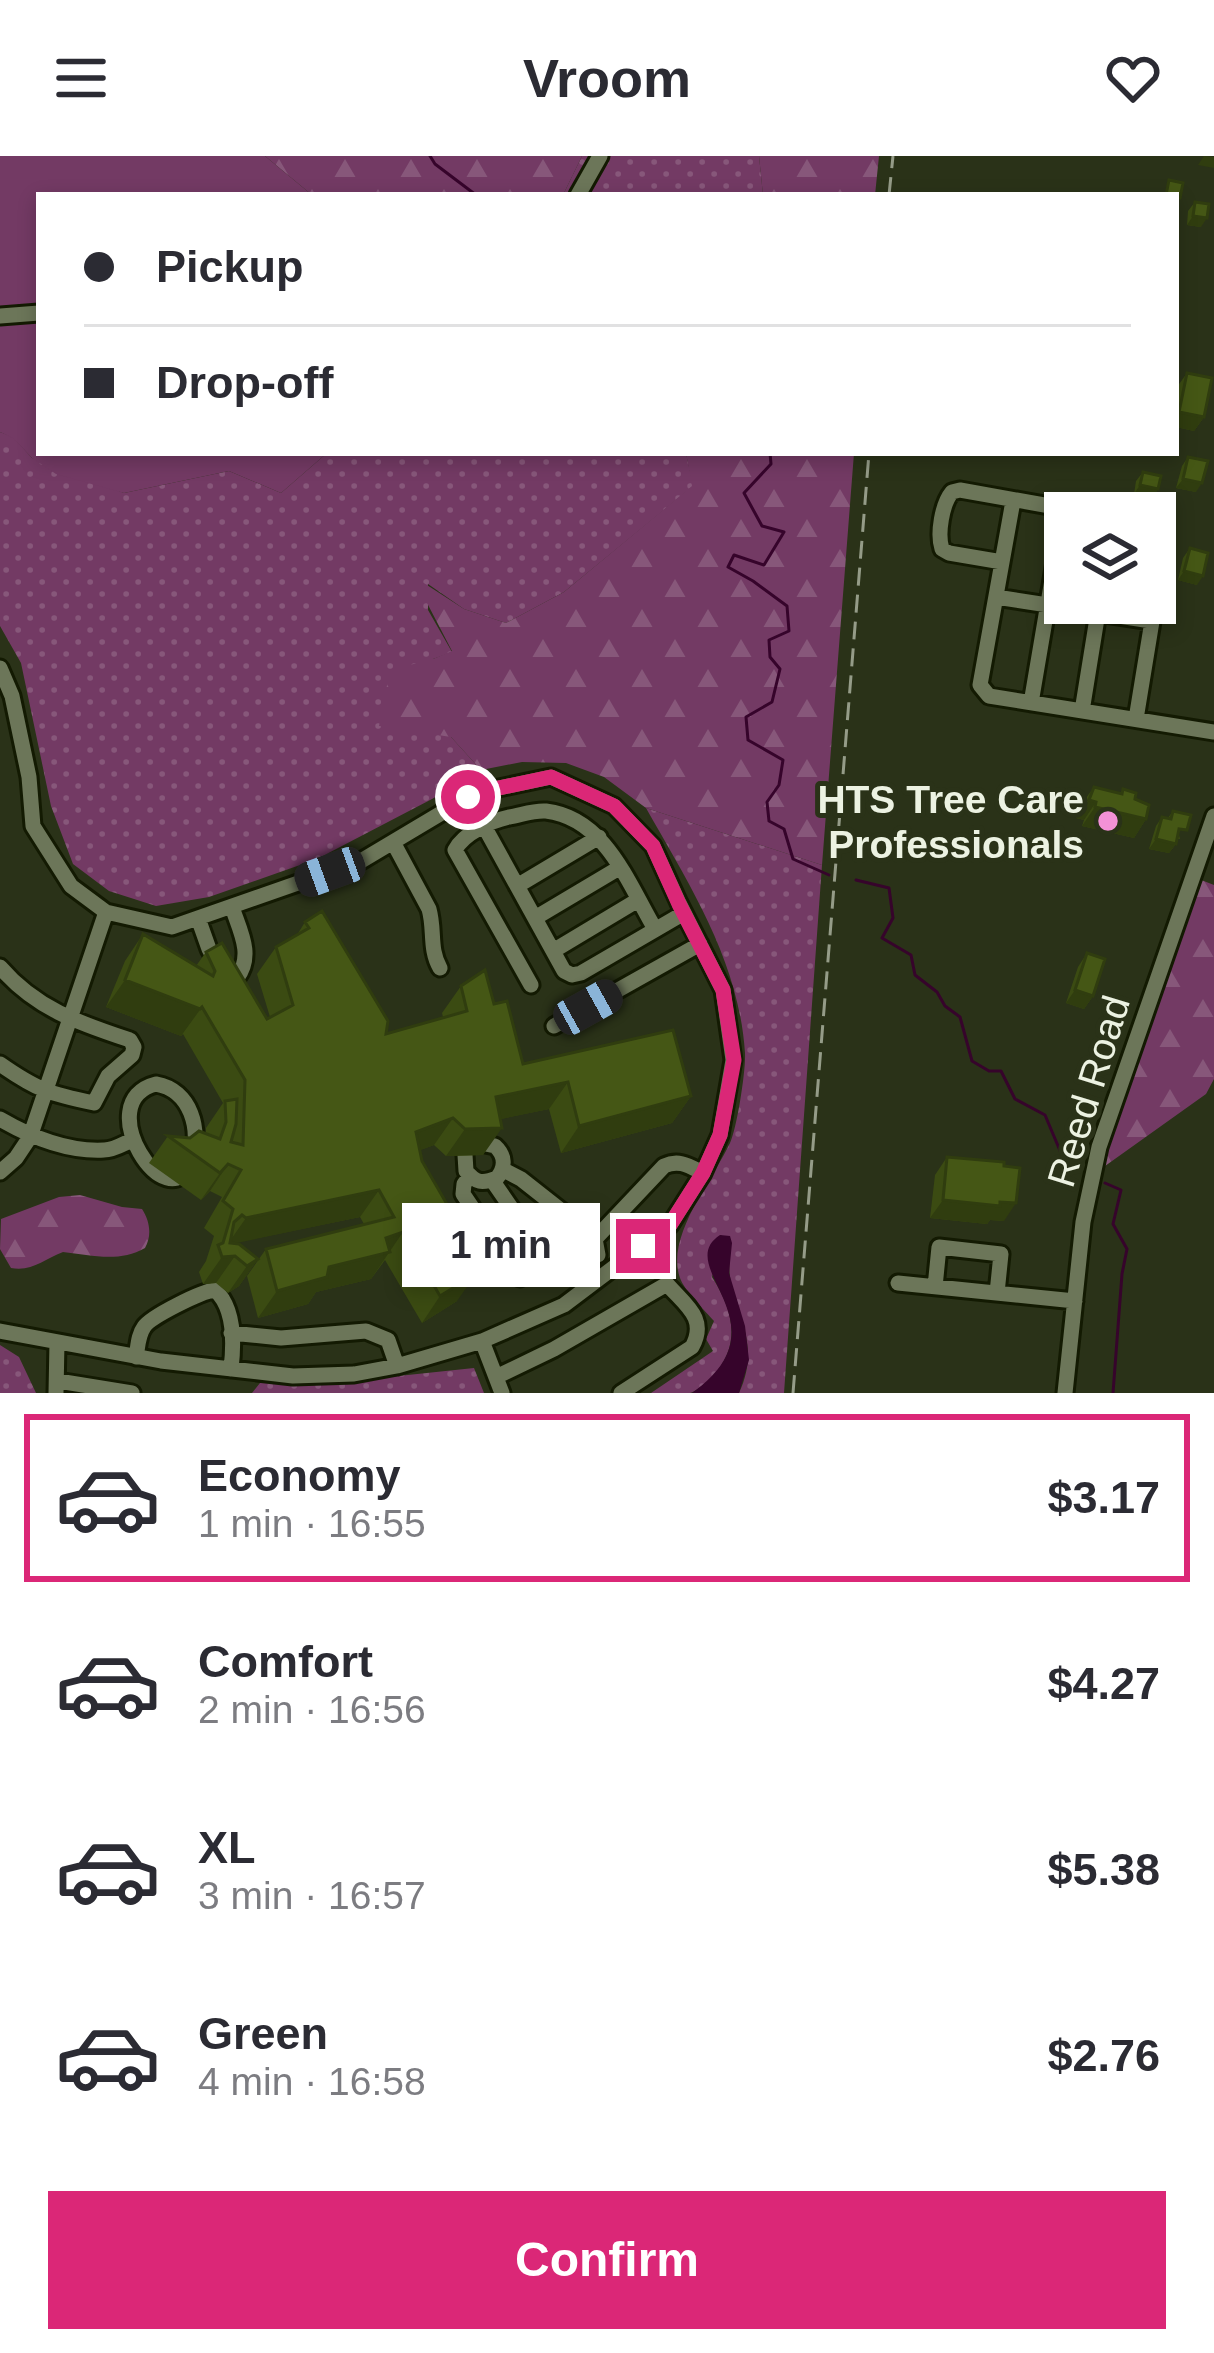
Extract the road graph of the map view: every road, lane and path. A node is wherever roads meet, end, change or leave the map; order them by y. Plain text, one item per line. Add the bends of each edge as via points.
1 (600, 156) edge
2 (580, 192) edge
3 (36, 313) edge
4 (0, 316) edge
5 (1013, 501) junction
6 (1044, 506) edge
7 (1002, 562) junction
8 (995, 597) junction
9 (1044, 605) edge
10 (1044, 623) edge
11 (1096, 624) edge
12 (1151, 624) edge
13 (0, 668) edge
14 (1031, 703) junction
15 (1082, 711) junction
16 (1136, 719) junction
17 (1214, 732) edge
18 (468, 797) junction
19 (1214, 817) edge
20 (484, 826) junction
21 (599, 838) junction
22 (393, 842) junction
23 (619, 868) junction
24 (517, 886) junction
25 (638, 900) junction
26 (232, 907) junction
27 (106, 912) junction
28 (684, 913) junction
29 (198, 918) junction
30 (535, 918) junction
31 (655, 929) junction
32 (700, 944) junction
33 (553, 951) junction
34 (0, 967) edge
35 (440, 968) dead end
36 (531, 986) dead end
37 (69, 1019) junction
38 (554, 1026) dead end
39 (0, 1064) edge
40 (44, 1092) junction
41 (0, 1119) edge
42 (30, 1137) junction
43 (132, 1140) junction
44 (481, 1143) edge
45 (465, 1155) dead end
46 (2, 1167) edge
47 (703, 1173) junction
48 (497, 1174) junction
49 (470, 1176) junction
50 (593, 1251) junction
51 (550, 1264) junction
52 (611, 1271) junction
53 (898, 1283) dead end
54 (935, 1287) junction
55 (997, 1293) junction
56 (1075, 1301) junction
57 (0, 1331) edge
58 (231, 1333) junction
59 (482, 1341) junction
60 (57, 1342) junction
61 (136, 1357) junction
62 (397, 1366) junction
63 (231, 1369) junction
64 (499, 1385) edge
65 (57, 1387) edge
66 (132, 1393) edge
67 (621, 1393) edge
68 (1065, 1393) edge

1 - 2 street
3 - 4 street
5 - 6 street
5 - 7 street
5 - 7 street via 952,492 939,541 949,553
7 - 8 street
8 - 9 street
8 - 14 street via 980,685 988,696
10 - 14 street
11 - 15 street
12 - 16 street
13 - 27 street via 25,757 33,826 71,886
14 - 15 street
15 - 16 street
16 - 17 street
18 - 20 street
18 - 22 street
18 - 28 street via 551,777 614,806 653,846
19 - 56 street, Reed Road via 1099,1147
20 - 21 street via 542,810 576,819
20 - 24 street
20 - 36 street via 455,850
21 - 23 street
21 - 24 street
22 - 26 street
22 - 35 street via 429,909
23 - 25 street
23 - 30 street
24 - 30 street
25 - 31 street
25 - 33 street
26 - 29 street
26 - 29 street via 246,947 237,978 217,966
27 - 29 street via 172,927
27 - 37 street
28 - 31 street
28 - 32 street
30 - 33 street
31 - 33 street via 572,975
32 - 38 street
32 - 47 street via 723,990 734,1060 720,1135
34 - 37 street
37 - 40 street
37 - 40 street via 130,1040 132,1055 94,1103
39 - 40 street
40 - 42 street
41 - 42 street
42 - 43 street via 109,1151
42 - 46 street
43 - 43 street via 154,1171 182,1175 196,1140 184,1100 168,1086 145,1087 132,1108
44 - 48 street via 500,1150
45 - 49 street
47 - 50 street via 684,1163 664,1166
47 - 52 street via 670,1225
48 - 49 street via 480,1183
48 - 50 street via 521,1179 568,1216
48 - 51 street
49 - 51 street via 463,1193 520,1278
50 - 51 street
50 - 52 street
52 - 59 street via 564,1305
53 - 54 street
54 - 55 street
54 - 55 street via 939,1247 1001,1254
55 - 56 street
56 - 68 street, Reed Road
57 - 60 street
58 - 61 street via 222,1296 203,1291 152,1318
58 - 62 street via 366,1331 388,1340
58 - 63 street
59 - 62 street
59 - 64 street
60 - 61 street
60 - 65 street
61 - 63 street
62 - 63 street via 293,1376
64 - 67 street via 667,1284 696,1319 698,1336
65 - 66 street

